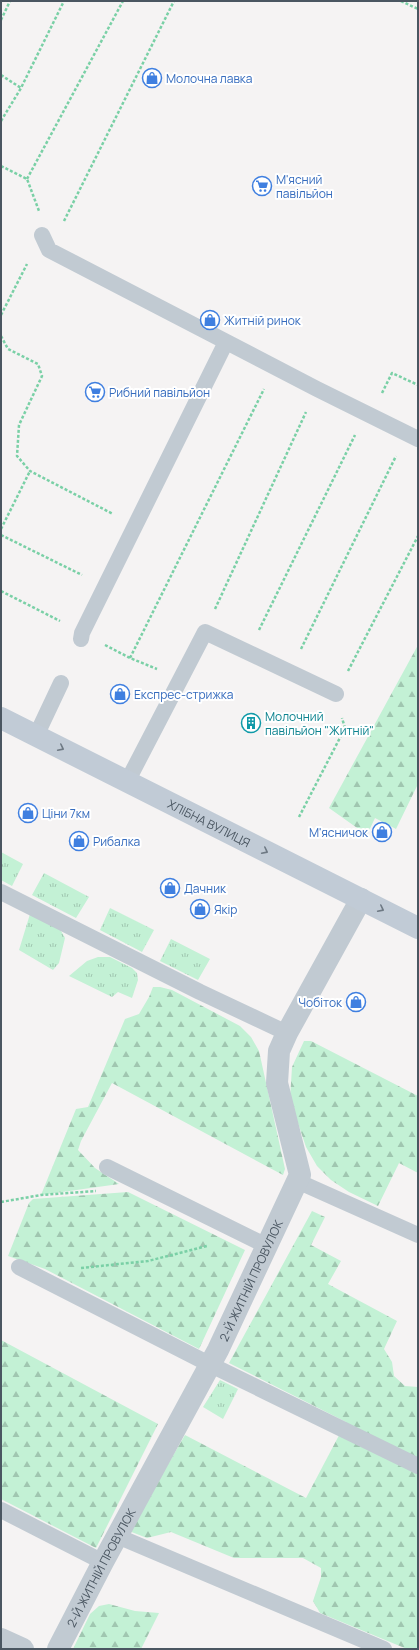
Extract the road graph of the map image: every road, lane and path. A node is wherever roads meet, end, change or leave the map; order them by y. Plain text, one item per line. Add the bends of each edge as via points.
1 (10, 1) edge
2 (64, 1) edge
3 (123, 1) edge
4 (174, 1) edge
5 (401, 1) edge
6 (418, 9) edge
7 (1, 20) edge
8 (1, 75) edge
9 (21, 88) junction
10 (1, 121) edge
11 (1, 166) edge
12 (27, 179) junction
13 (42, 235) junction
14 (49, 250) junction
15 (1, 315) edge
16 (1, 336) edge
17 (226, 342) junction
18 (275, 367) junction
19 (418, 385) edge
20 (317, 389) junction
21 (368, 415) junction
22 (413, 437) edge
23 (30, 471) junction
24 (136, 525) junction
25 (1, 529) edge
26 (1, 535) edge
27 (106, 587) junction
28 (1, 591) edge
29 (205, 632) junction
30 (81, 636) junction
31 (248, 653) junction
32 (130, 658) junction
33 (290, 672) junction
34 (179, 678) junction
35 (61, 682) dead end
36 (336, 694) dead end
37 (1, 718) edge
38 (36, 736) junction
39 (127, 782) junction
40 (1, 892) edge
41 (361, 899) junction
42 (418, 928) edge
43 (287, 1033) junction
44 (107, 1167) dead end
45 (297, 1181) junction
46 (101, 1190) dead end
47 (1, 1202) edge
48 (418, 1235) edge
49 (246, 1237) junction
50 (266, 1246) junction
51 (19, 1267) dead end
52 (79, 1269) dead end
53 (211, 1365) junction
54 (418, 1466) edge
55 (1, 1510) edge
56 (117, 1536) junction
57 (103, 1562) junction
58 (1, 1639) edge
59 (387, 1646) edge
60 (23, 1649) edge
61 (58, 1649) edge

1 - 7 path
2 - 9 path
3 - 12 path
4 - 14 path
5 - 6 path
8 - 9 path
9 - 10 path
11 - 12 path
12 - 13 path via 41,216
13 - 14 lane
13 - 15 path
14 - 17 lane
16 - 23 path via 8,349 38,364 42,376 19,425 17,456
17 - 18 lane
17 - 24 lane
18 - 20 lane
18 - 32 path
19 - 21 path via 392,372
20 - 21 lane
20 - 29 path
21 - 22 lane
21 - 31 path
22 - 33 path
23 - 24 path
23 - 25 path
24 - 27 lane
26 - 27 path
27 - 30 lane
28 - 30 path
29 - 31 lane
29 - 34 lane
30 - 32 path
31 - 33 lane
32 - 34 path
33 - 36 lane
34 - 39 lane
35 - 38 lane
37 - 38 street, ХЛІБНА ВУЛИЦЯ
38 -> 39 street, ХЛІБНА ВУЛИЦЯ
39 -> 41 street, ХЛІБНА ВУЛИЦЯ
40 - 43 lane
41 -> 42 street, ХЛІБНА ВУЛИЦЯ
41 - 43 street, 2-Й ЖИТНІЙ ПРОВУЛОК
43 - 45 street, 2-Й ЖИТНІЙ ПРОВУЛОК via 279,1051 277,1083 300,1174
44 - 49 lane
45 - 48 lane
45 - 50 street, 2-Й ЖИТНІЙ ПРОВУЛОК
46 - 47 path via 41,1195
49 - 50 lane
49 - 52 path via 148,1261
50 - 53 street, 2-Й ЖИТНІЙ ПРОВУЛОК
51 - 53 lane
53 - 54 lane
53 - 56 street, 2-Й ЖИТНІЙ ПРОВУЛОК
55 - 57 lane
56 - 57 street, 2-Й ЖИТНІЙ ПРОВУЛОК
56 - 59 lane
57 - 61 street, 2-Й ЖИТНІЙ ПРОВУЛОК
58 - 60 street

